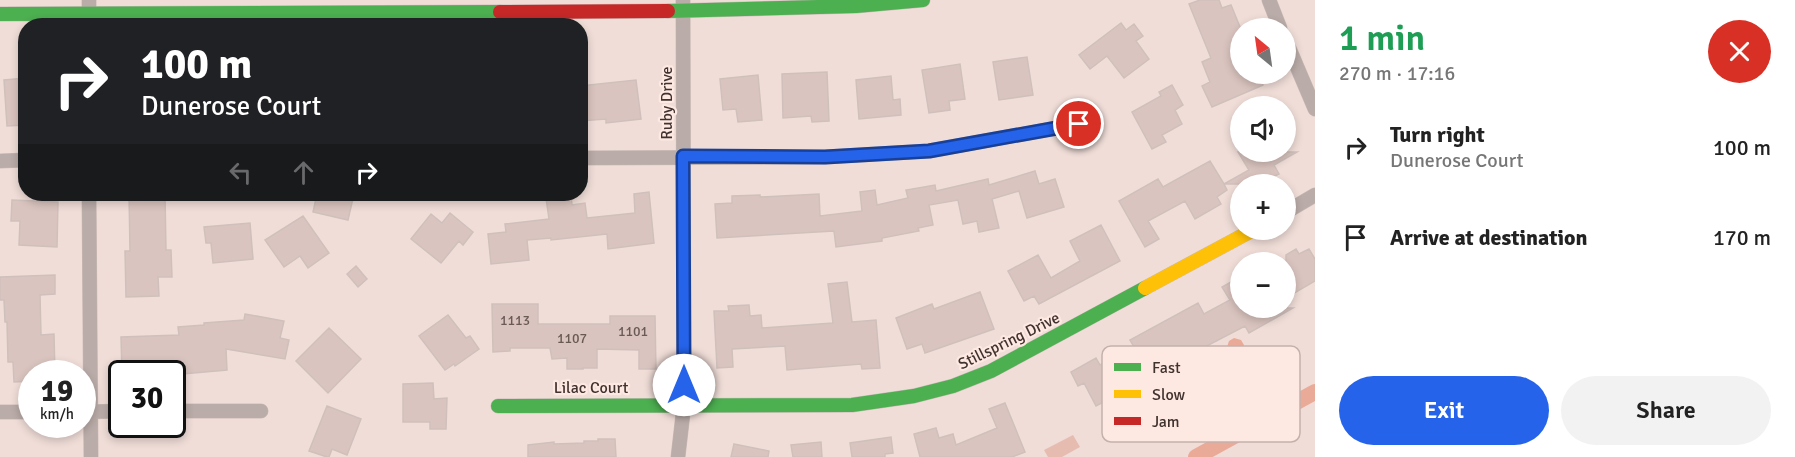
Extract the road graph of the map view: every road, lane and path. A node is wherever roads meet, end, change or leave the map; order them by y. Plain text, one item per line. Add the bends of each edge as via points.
1 (923, 0) edge
2 (1269, 0) edge
3 (683, 6) edge
4 (89, 13) edge
5 (0, 14) edge
6 (1276, 18) edge
7 (1296, 64) edge
8 (1315, 109) edge
9 (1079, 124) dead end
10 (683, 156) junction
11 (588, 158) edge
12 (18, 160) edge
13 (0, 161) edge
14 (1315, 195) edge
15 (89, 201) edge
16 (1296, 206) edge
17 (1235, 240) edge
18 (87, 360) edge
19 (498, 405) dead end
20 (684, 405) junction
21 (186, 411) edge
22 (261, 411) dead end
23 (0, 412) edge
24 (18, 412) edge
25 (89, 438) edge
26 (91, 457) edge
27 (678, 457) edge

1 - 3 main road via 856,6
2 - 6 street
3 - 4 main road
3 - 10 street, Ruby Drive
4 - 5 main road
7 - 8 street
9 - 10 street via 929,151 825,157
10 - 11 street
10 - 20 street, Ruby Drive
12 - 13 street
14 - 16 street
15 - 18 street
17 - 20 main road, Stillspring Drive via 1012,361 953,386 852,405
19 - 20 main road, Lilac Court
20 - 27 street, Ruby Drive
21 - 22 street
23 - 24 street
25 - 26 street

